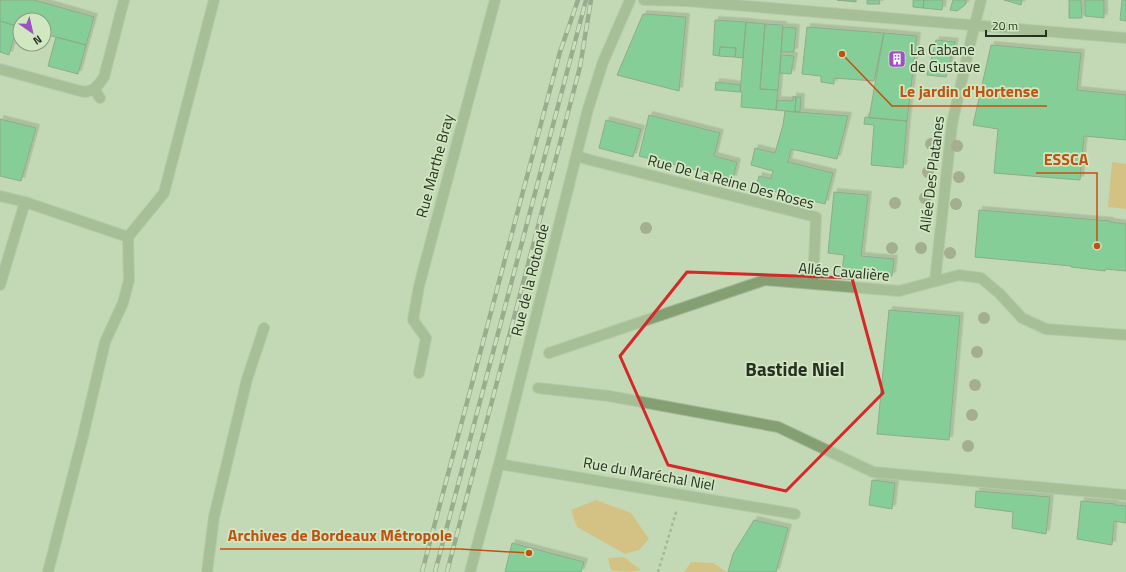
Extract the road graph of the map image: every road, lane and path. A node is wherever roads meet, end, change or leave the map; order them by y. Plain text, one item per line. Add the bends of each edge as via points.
1 (124, 0) edge
2 (214, 0) edge
3 (495, 0) edge
4 (630, 0) edge
5 (644, 0) edge
6 (981, 0) edge
7 (974, 25) junction
8 (1126, 38) edge
9 (0, 69) edge
10 (94, 88) junction
11 (100, 98) dead end
12 (577, 156) junction
13 (0, 196) edge
14 (25, 202) junction
15 (128, 237) junction
16 (936, 281) junction
17 (813, 284) junction
18 (0, 285) edge
19 (264, 328) dead end
20 (1126, 334) edge
21 (549, 353) dead end
22 (419, 373) dead end
23 (538, 388) dead end
24 (499, 464) junction
25 (680, 495) junction
26 (1126, 495) edge
27 (795, 514) dead end
28 (48, 572) edge
29 (207, 572) edge
30 (470, 572) edge
31 (658, 572) edge

1 - 10 street via 104,77
2 - 15 street via 164,193
3 - 22 street, Rue Marthe Bray via 419,286 413,320 426,338
4 - 12 street, Rue de la Rotonde via 603,62
5 - 7 street via 686,1
6 - 7 street, Allée Des Platanes
7 - 8 street
7 - 16 street, Allée Des Platanes via 952,124
9 - 10 street via 80,91 86,92
10 - 11 street
12 - 17 street, Rue De La Reine Des Roses via 816,217
12 - 24 street, Rue de la Rotonde
13 - 14 street
14 - 15 street
14 - 18 street
15 - 28 street via 129,280 123,303 104,342
16 - 17 street, Allée Cavalière via 899,291
16 - 20 street, Allée Cavalière via 959,275 981,278 1022,318 1046,329
17 - 21 street, Allée Cavalière via 765,280
19 - 29 street via 247,379 214,517
23 - 26 street via 609,396 778,427 873,472
24 - 25 street, Rue du Maréchal Niel
24 - 30 street, Rue de la Rotonde
25 - 27 street, Rue du Maréchal Niel
25 - 31 path

